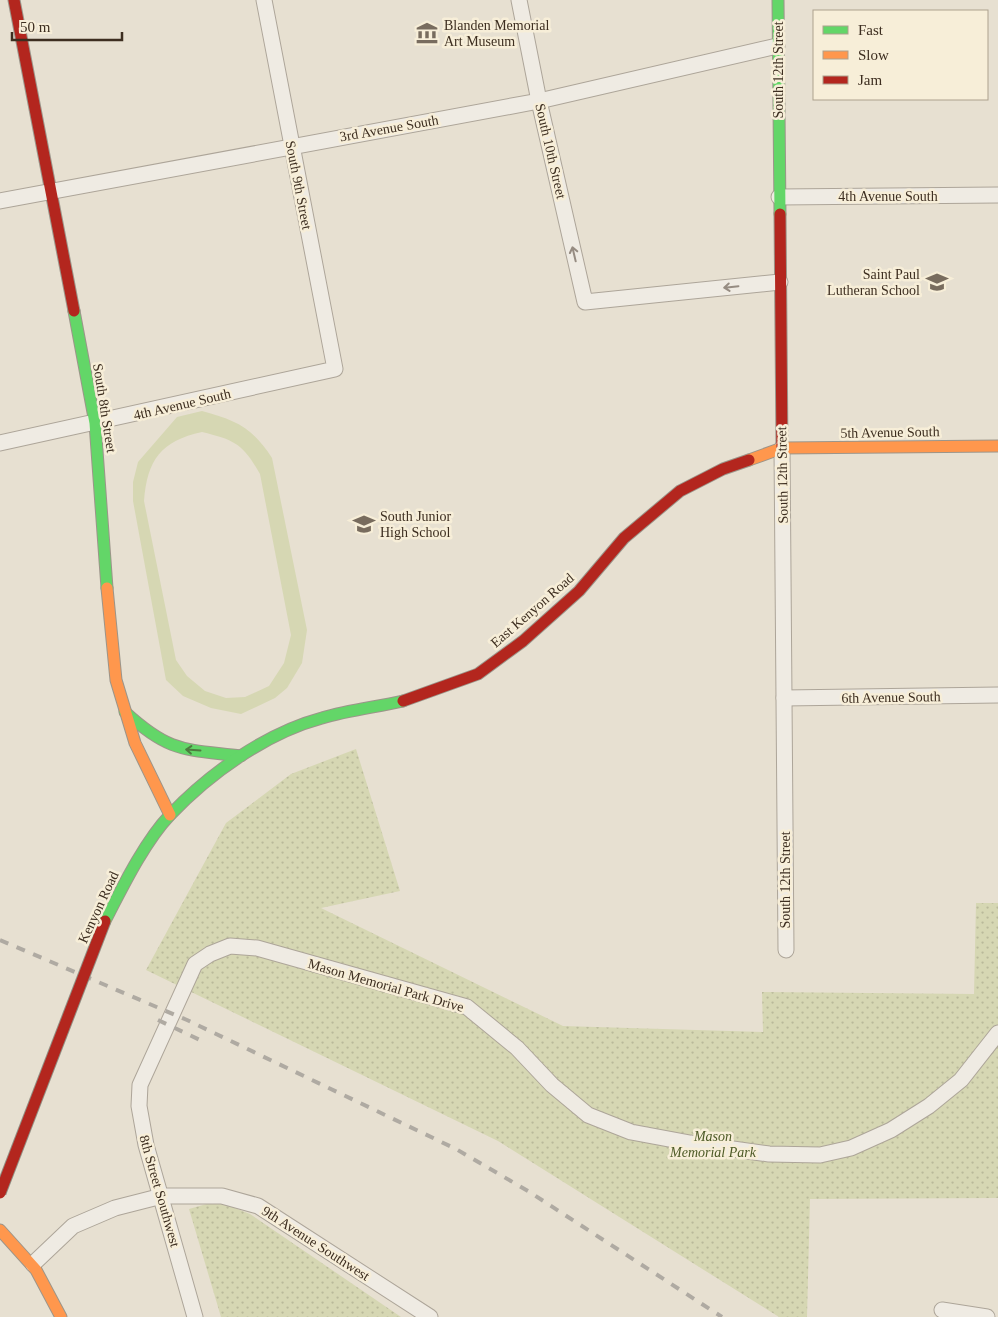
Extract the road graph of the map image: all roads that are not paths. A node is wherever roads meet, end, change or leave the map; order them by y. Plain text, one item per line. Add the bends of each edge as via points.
1 (14, 0) edge
2 (264, 0) edge
3 (520, 0) edge
4 (778, 0) edge
5 (777, 46) junction
6 (539, 101) junction
7 (292, 146) junction
8 (51, 192) junction
9 (998, 195) edge
10 (779, 197) junction
11 (0, 201) edge
12 (780, 282) junction
13 (335, 369) joint
14 (95, 423) junction
15 (0, 443) edge
16 (998, 446) edge
17 (782, 448) junction
18 (998, 695) edge
19 (784, 698) junction
20 (125, 712) junction
21 (326, 718) joint
22 (241, 756) junction
23 (170, 815) junction
24 (786, 950) dead end
25 (998, 1033) edge
26 (148, 1064) joint
27 (0, 1193) edge
28 (162, 1196) junction
29 (0, 1230) edge
30 (33, 1264) junction
31 (942, 1310) dead end
32 (61, 1317) edge
33 (195, 1317) edge
34 (430, 1317) edge
35 (987, 1317) edge

1 - 8 main road, South 8th Street
2 - 7 street, South 9th Street
3 - 6 street, South 10th Street
4 - 5 main road, South 12th Street
5 - 6 street, 3rd Avenue South
5 - 10 main road, South 12th Street
6 - 7 street, 3rd Avenue South
12 -> 6 street, South 10th Street via 585,302
7 - 8 street, 3rd Avenue South
7 - 13 street, South 9th Street
8 - 11 street, 3rd Avenue South
8 - 14 main road, South 8th Street
9 - 10 street, 4th Avenue South
10 - 12 main road, South 12th Street
12 - 17 main road, South 12th Street
13 - 14 street, 4th Avenue South
14 - 15 street, 4th Avenue South
14 - 20 main road, South 8th Street via 110,632 116,680
16 - 17 main road, 5th Avenue South
17 - 19 street, South 12th Street
17 - 21 main road, East Kenyon Road via 723,470 680,491 624,538 579,591 523,641 478,674 403,701
18 - 19 street, 6th Avenue South
19 - 24 street, South 12th Street
22 -> 20 main road via 169,745
20 - 23 main road, South 8th Street via 135,743
21 - 22 main road, Kenyon Road via 261,742
22 - 23 main road, Kenyon Road
23 - 27 main road, Kenyon Road, bridge via 127,878 105,921
25 - 26 street, Mason Memorial Park Drive via 961,1080 929,1106 891,1130 851,1148 820,1155 769,1154 690,1144 631,1132 588,1115 552,1085 518,1048 467,1007 256,948 230,946 196,964
26 - 28 street, 8th Street Southwest via 140,1085 139,1106 146,1145
28 - 30 street, 9th Avenue Southwest via 115,1208 73,1226
28 - 33 street, 8th Street Southwest
28 - 34 street, 9th Avenue Southwest via 222,1196 258,1206
29 - 30 main road
30 - 32 main road
31 - 35 street

